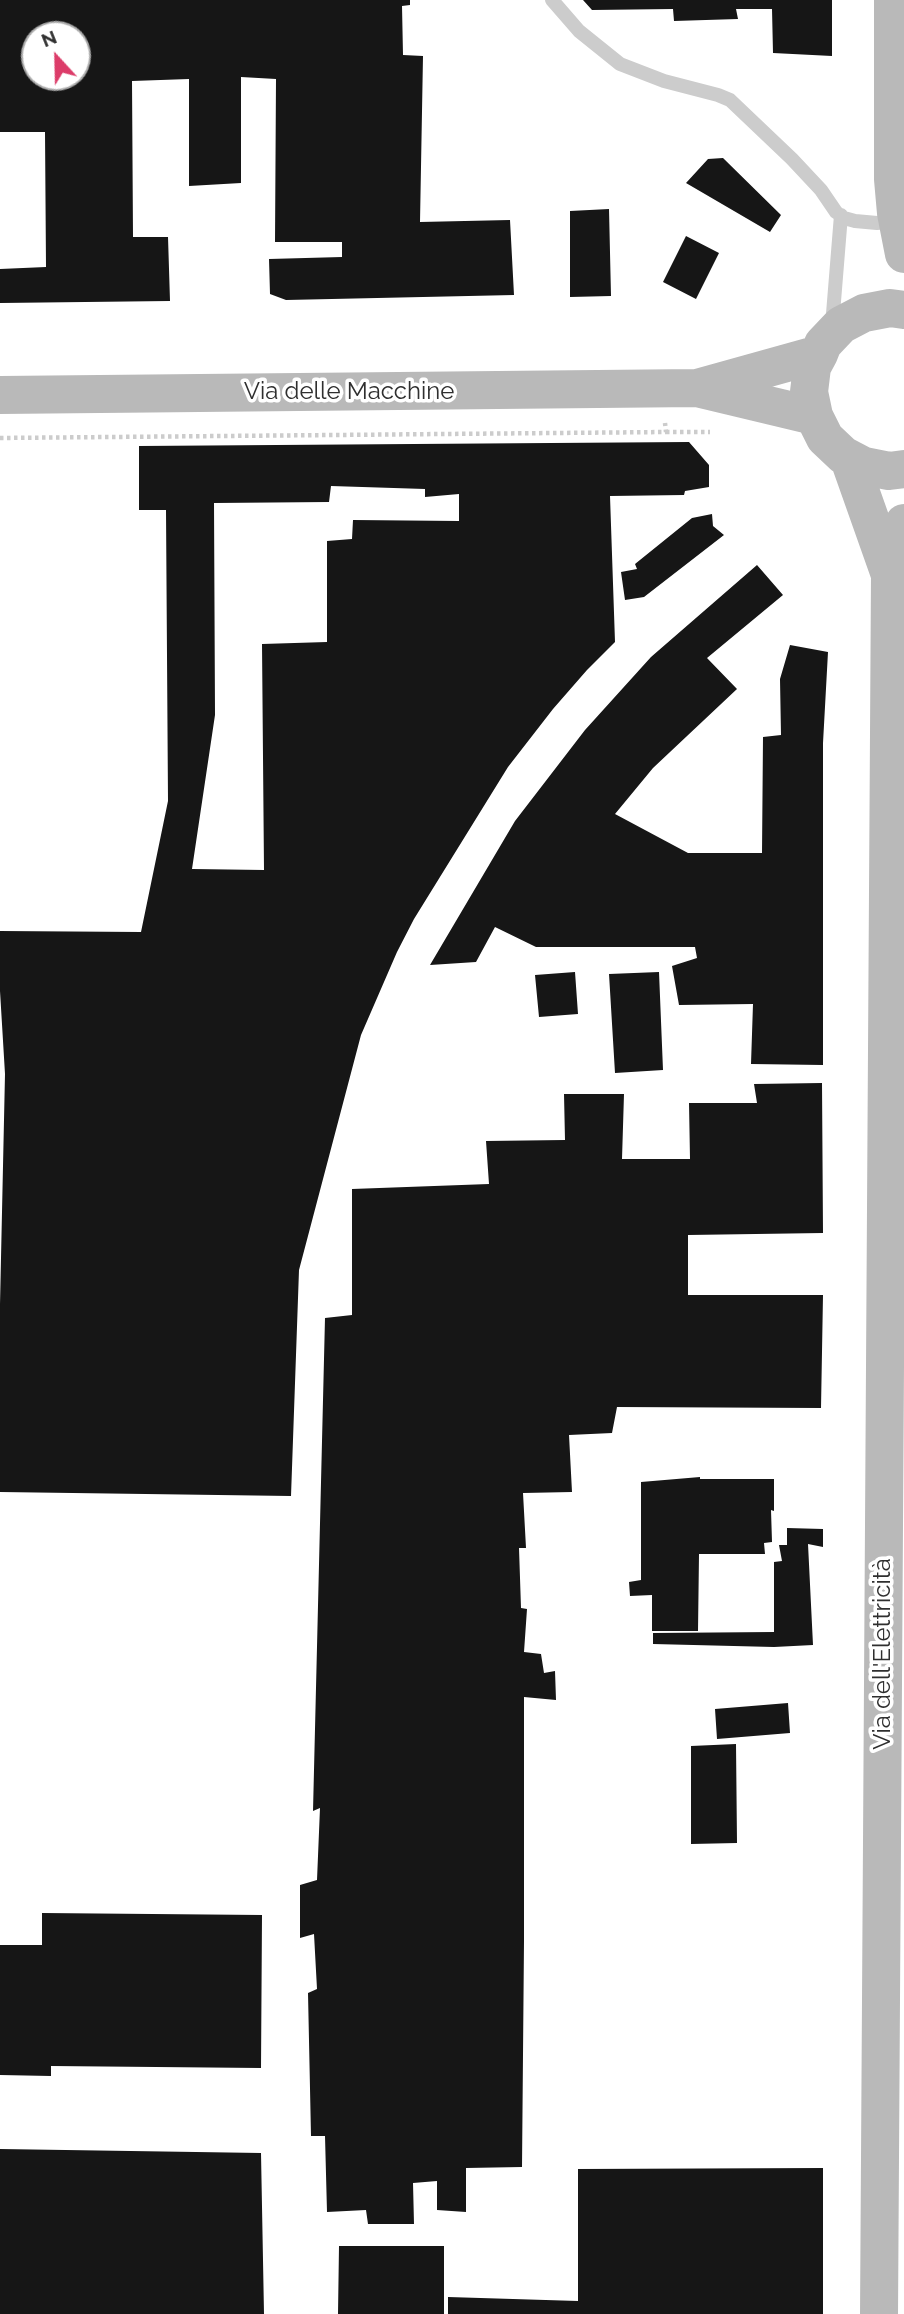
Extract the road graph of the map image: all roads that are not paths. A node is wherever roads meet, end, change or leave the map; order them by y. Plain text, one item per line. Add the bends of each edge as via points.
1 (552, 0) edge
2 (893, 0) edge
3 (841, 215) junction
4 (901, 237) edge
5 (904, 310) edge
6 (825, 344) junction
7 (697, 388) junction
8 (0, 395) edge
9 (814, 416) junction
10 (849, 459) junction
11 (904, 469) edge
12 (904, 523) edge
13 (890, 575) junction
14 (878, 2314) edge

1 - 3 lane via 579,31 620,64 730,100 792,159
2 - 4 street via 893,178
3 - 4 lane
3 - 6 lane
5 - 6 street, Via delle Macchine via 864,313 841,325
6 - 7 street, Via delle Macchine
6 - 9 street via 812,367 809,392
7 - 8 street, Via delle Macchine
7 - 9 street, Via delle Macchine
9 - 10 street via 825,438
10 - 11 street via 877,469
10 - 13 street, Via dell'Elettricità
12 - 13 street, Via dell'Elettricità
13 - 14 street, Via dell'Elettricità

